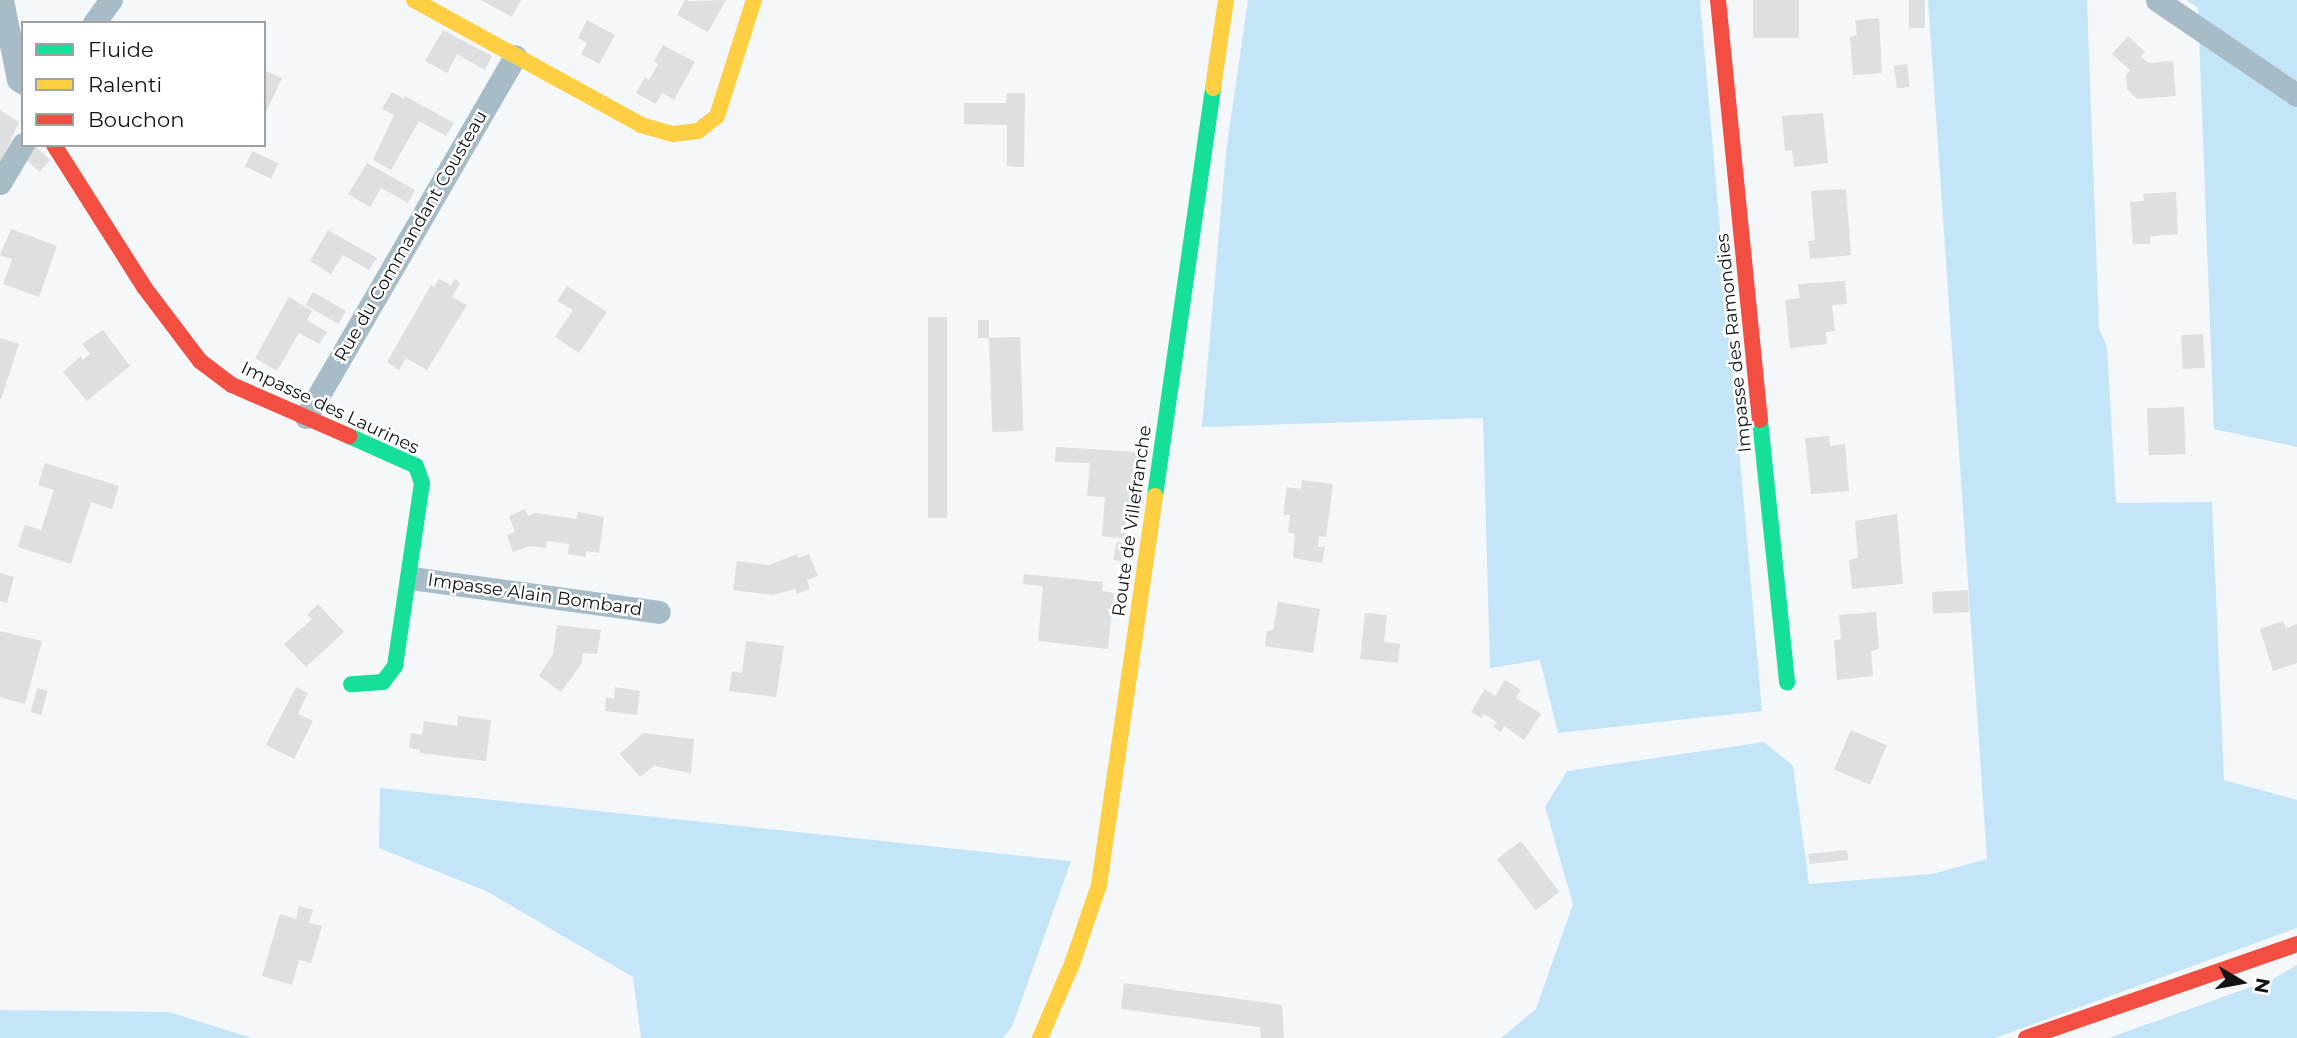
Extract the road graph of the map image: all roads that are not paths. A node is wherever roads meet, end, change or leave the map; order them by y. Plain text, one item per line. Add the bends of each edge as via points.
1 (2, 0) edge
2 (111, 0) edge
3 (414, 0) edge
4 (754, 0) edge
5 (1226, 0) edge
6 (1718, 0) edge
7 (2157, 0) edge
8 (95, 21) edge
9 (515, 56) junction
10 (13, 81) edge
11 (2297, 95) edge
12 (21, 147) edge
13 (55, 147) edge
14 (0, 183) edge
15 (306, 417) junction
16 (411, 578) junction
17 (659, 611) dead end
18 (1787, 683) dead end
19 (351, 684) dead end
20 (2297, 944) edge
21 (1040, 1038) edge
22 (2026, 1038) edge

1 - 10 street
2 - 8 street
3 - 9 street
4 - 9 street via 717,116 698,131 674,134 641,125
5 - 21 street, Route de Villefranche via 1099,885
6 - 18 street, Impasse des Ramondies
7 - 11 street
9 - 15 street, Rue du Commandant Cousteau
12 - 14 street
13 - 15 street, Impasse des Laurines via 144,287 200,360 232,385
15 - 16 street, Impasse des Laurines via 416,466 422,483
16 - 17 street, Impasse Alain Bombard
16 - 19 street, Impasse des Laurines via 395,666 383,682
20 - 22 street

